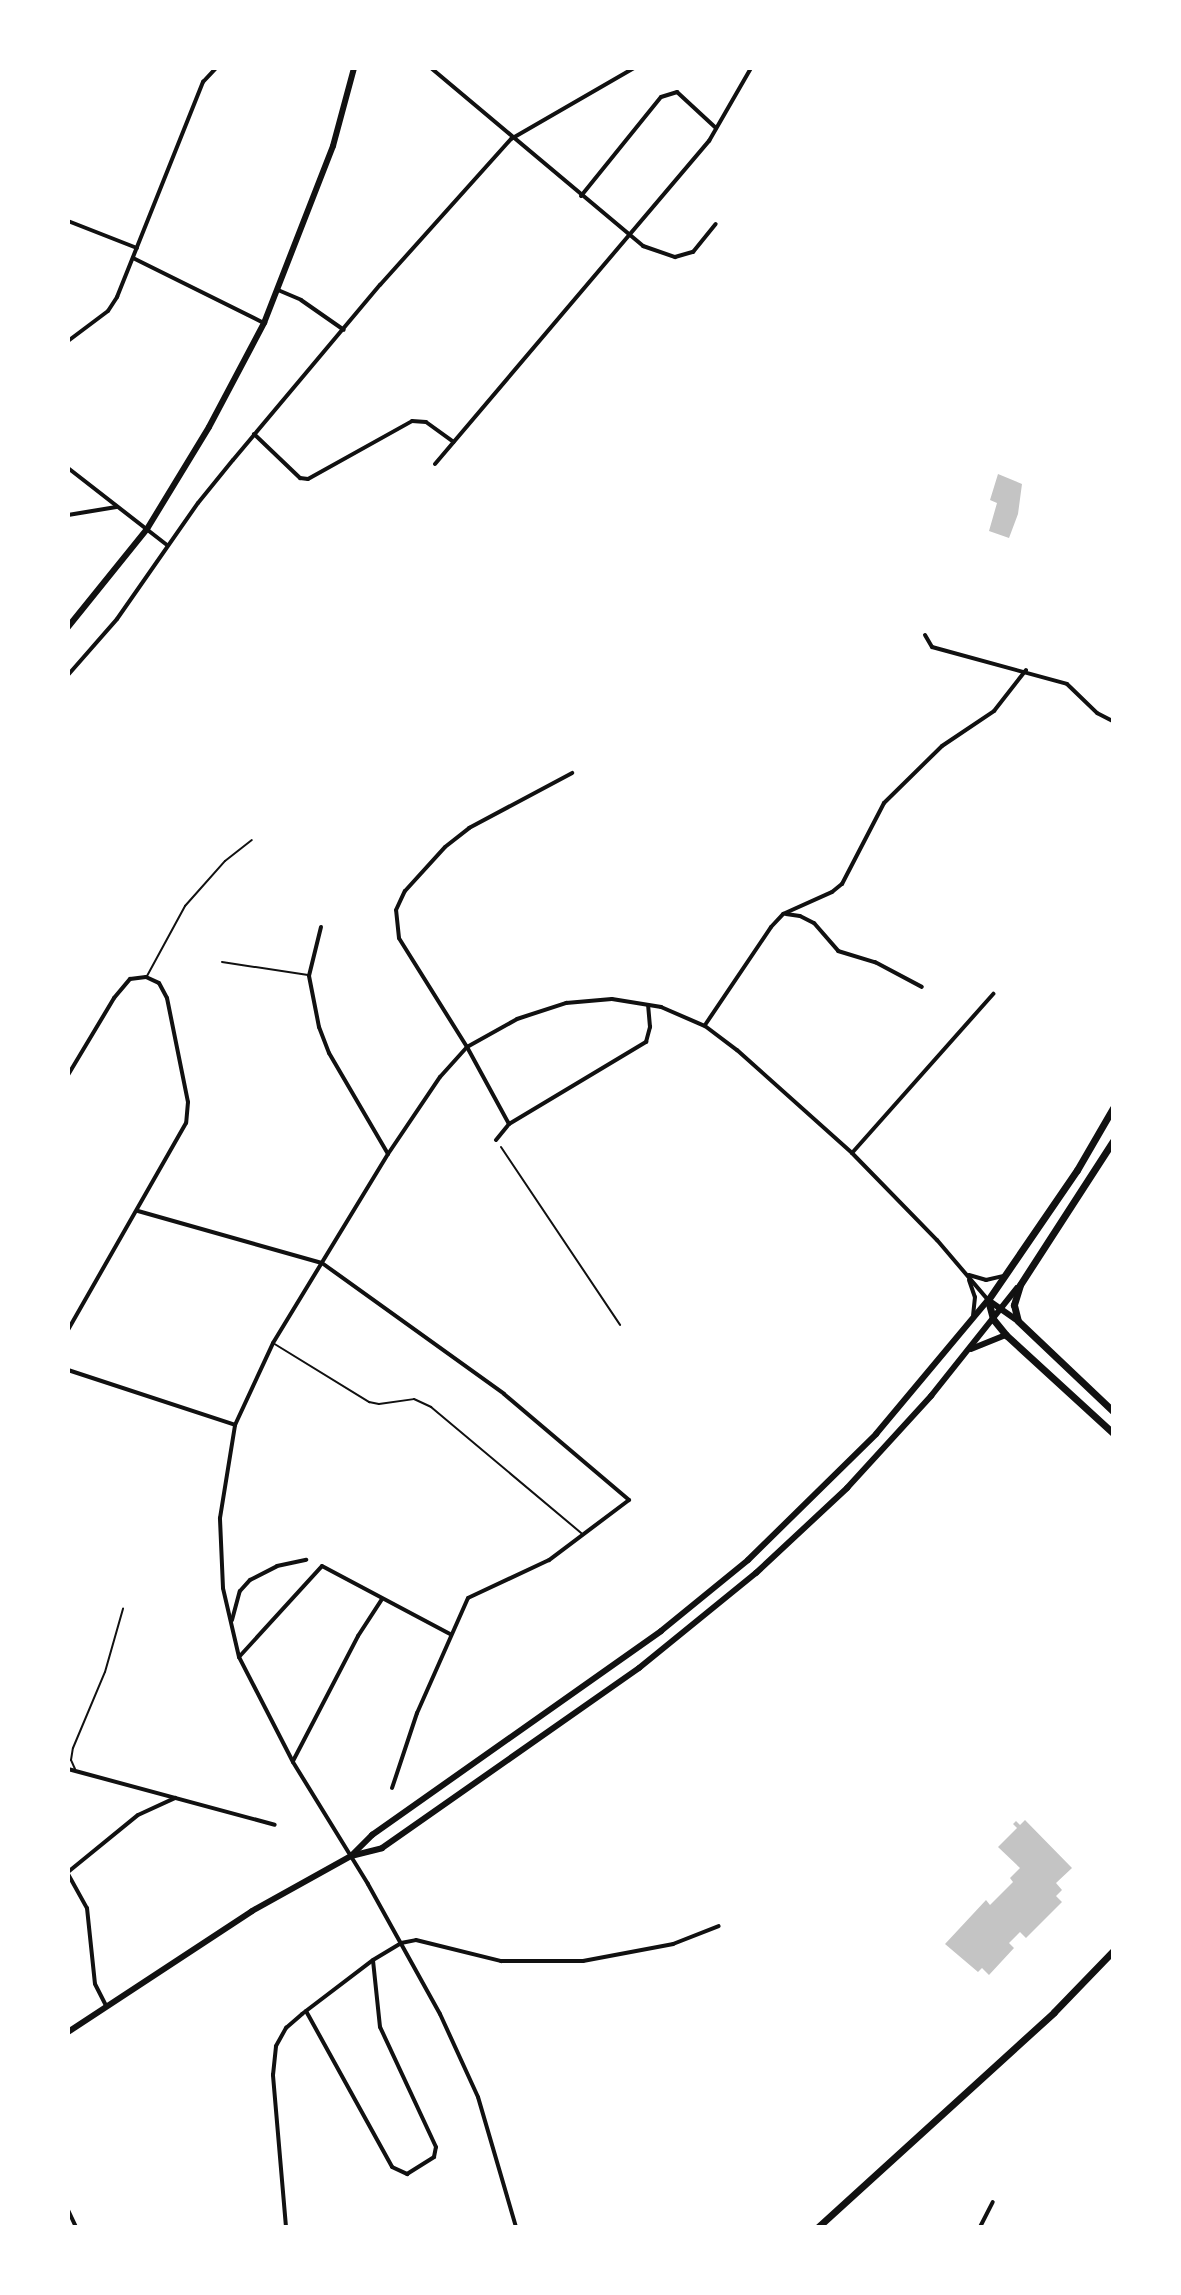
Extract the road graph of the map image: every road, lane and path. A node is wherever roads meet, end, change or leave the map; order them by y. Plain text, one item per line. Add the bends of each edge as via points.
1 (216, 68) edge
2 (354, 68) edge
3 (431, 68) edge
4 (634, 68) edge
5 (751, 68) edge
6 (716, 128) junction
7 (511, 139) junction
8 (581, 196) junction
9 (68, 221) edge
10 (716, 224) dead end
11 (629, 235) junction
12 (137, 248) junction
13 (133, 258) junction
14 (277, 290) junction
15 (264, 323) junction
16 (344, 330) junction
17 (68, 341) edge
18 (254, 434) junction
19 (454, 442) junction
20 (435, 464) dead end
21 (68, 468) edge
22 (116, 507) junction
23 (68, 515) edge
24 (147, 529) junction
25 (168, 546) junction
26 (68, 627) edge
27 (925, 635) dead end
28 (1026, 670) junction
29 (68, 675) edge
30 (1113, 721) edge
31 (572, 773) dead end
32 (252, 840) dead end
33 (783, 914) junction
34 (321, 927) dead end
35 (222, 962) dead end
36 (309, 976) junction
37 (146, 977) junction
38 (922, 987) dead end
39 (993, 994) dead end
40 (648, 1005) junction
41 (705, 1026) junction
42 (467, 1047) junction
43 (68, 1075) edge
44 (1113, 1108) edge
45 (509, 1124) junction
46 (496, 1140) joint
47 (1113, 1141) edge
48 (852, 1153) junction
49 (388, 1154) junction
50 (138, 1211) junction
51 (322, 1263) junction
52 (967, 1274) junction
53 (1007, 1274) junction
54 (1020, 1285) junction
55 (988, 1300) junction
56 (998, 1313) junction
57 (972, 1321) junction
58 (1018, 1321) junction
59 (620, 1325) dead end
60 (68, 1330) edge
61 (1006, 1335) junction
62 (273, 1343) junction
63 (968, 1351) junction
64 (68, 1370) edge
65 (1113, 1411) edge
66 (235, 1425) junction
67 (1113, 1433) edge
68 (582, 1534) junction
69 (306, 1560) dead end
70 (382, 1599) junction
71 (123, 1609) dead end
72 (231, 1623) junction
73 (450, 1634) junction
74 (239, 1657) junction
75 (293, 1762) junction
76 (68, 1769) edge
77 (75, 1769) junction
78 (392, 1788) dead end
79 (175, 1798) junction
80 (275, 1825) dead end
81 (351, 1856) junction
82 (68, 1873) edge
83 (719, 1926) dead end
84 (401, 1943) junction
85 (1113, 1951) edge
86 (373, 1960) junction
87 (106, 2006) junction
88 (306, 2011) junction
89 (68, 2032) edge
90 (993, 2202) dead end
91 (68, 2210) edge
92 (76, 2227) edge
93 (286, 2227) edge
94 (516, 2227) edge
95 (818, 2227) edge
96 (980, 2227) edge

1 - 12 street via 203,82
2 - 14 street via 333,146
3 - 7 street
4 - 7 street
5 - 6 street
6 - 8 street via 677,92 661,97
6 - 11 street
7 - 8 street
7 - 16 street
8 - 11 street
9 - 12 street
10 - 11 street via 693,252 675,257
11 - 19 street
12 - 13 street
13 - 15 street
13 - 17 street via 108,311
14 - 15 street
14 - 16 street
15 - 24 street
16 - 18 street
18 - 19 street via 300,478 308,479 412,421 426,422
18 - 25 street
19 - 20 street
21 - 22 street
22 - 23 street
22 - 24 street
24 - 25 street
24 - 26 street
25 - 29 street via 117,619
27 - 28 street via 932,647
28 - 30 street via 1067,684
28 - 33 street via 994,711 942,746 884,803 842,884
31 - 42 street via 469,828 405,891 396,910 399,938
32 - 37 lane via 185,906
33 - 38 street via 814,923 838,951 875,962
33 - 41 street
34 - 36 street
35 - 36 lane
36 - 49 street via 329,1053
37 - 43 street via 130,979 114,998
37 - 50 street via 159,983 167,998 188,1102 178,1142
39 - 48 street
40 - 41 street
40 - 42 street via 612,999 566,1003 517,1019
40 - 45 street via 646,1042
41 - 48 street via 790,1094
42 - 45 street
42 - 49 street
44 - 53 main road
45 - 46 street
46 - 59 path
47 - 54 main road
48 - 52 street
49 - 51 street
50 - 51 street
50 - 60 street
51 - 62 street
51 - 68 street via 504,1394 629,1500
52 - 53 street via 986,1280
52 - 55 street
52 - 57 street via 975,1297
53 - 55 main road
54 - 56 street
54 - 58 main road via 1014,1305
55 - 56 main road
55 - 56 street
55 - 57 street
56 - 58 street
56 - 61 main road
56 - 63 street
57 - 81 street via 876,1434 748,1560 642,1645 372,1835
58 - 65 main road
61 - 63 street
61 - 67 main road
62 - 66 street
62 - 68 lane via 369,1402 414,1399 431,1407
63 - 81 street via 847,1488 714,1609 639,1668 382,1848
64 - 66 street
66 - 72 street via 220,1518 223,1588
68 - 73 street via 549,1560 468,1598
69 - 72 street via 277,1566 250,1580 240,1591
70 - 73 street
70 - 74 street via 322,1566
70 - 75 street
71 - 77 lane via 105,1672 73,1748
72 - 74 street
73 - 78 street
74 - 75 street
75 - 81 street
76 - 77 street
77 - 79 street
79 - 80 street
79 - 82 street via 138,1815
81 - 84 street
81 - 87 street via 196,1945
82 - 87 street via 87,1908 95,1984
83 - 84 street via 673,1944 583,1961 501,1961 416,1940
84 - 86 street
84 - 94 street via 478,2097
85 - 95 main road via 1054,2012
86 - 88 street
86 - 88 street via 380,2027 436,2147 434,2157 407,2174 392,2167
87 - 89 street
88 - 93 street via 286,2028 276,2046 273,2075
90 - 96 street
91 - 92 street

